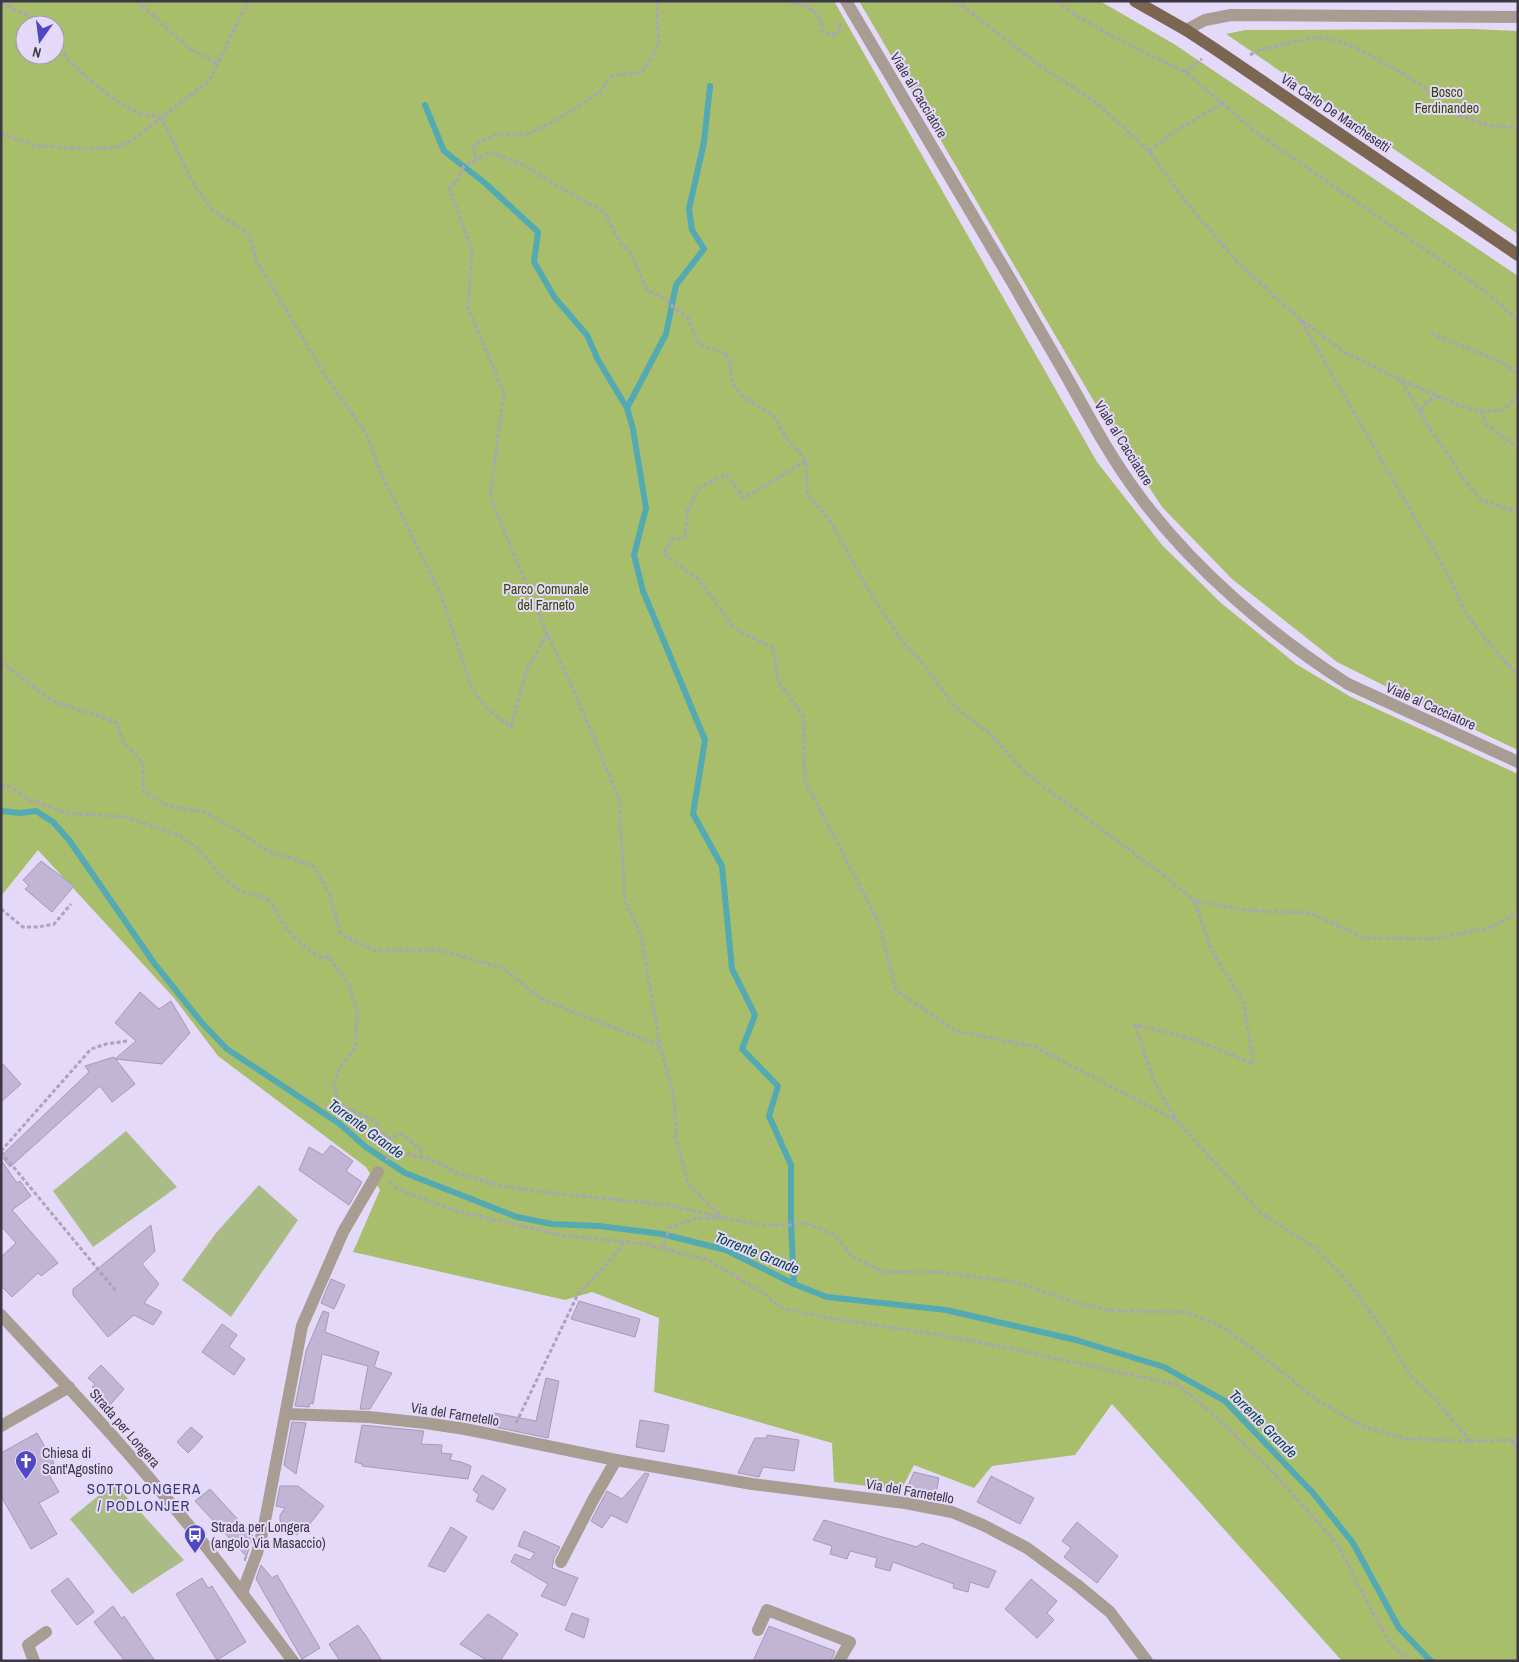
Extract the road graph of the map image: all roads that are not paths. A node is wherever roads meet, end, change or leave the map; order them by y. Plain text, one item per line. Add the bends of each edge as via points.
1 (1134, 1) edge
2 (848, 5) edge
3 (1518, 17) edge
4 (1186, 30) junction
5 (1518, 255) edge
6 (1518, 762) edge
7 (378, 1172) road end
8 (1, 1315) edge
9 (69, 1387) junction
10 (286, 1414) junction
11 (1, 1426) edge
12 (616, 1460) junction
13 (561, 1562) dead end
14 (242, 1592) junction
15 (758, 1630) dead end
16 (46, 1632) dead end
17 (34, 1661) edge
18 (293, 1661) edge
19 (839, 1661) edge
20 (1147, 1661) edge

1 - 4 main road, Via Carlo De Marchesetti
2 - 6 street, Viale al Cacciatore via 1102,440 1168,533 1223,588 1329,672 1348,684
3 - 4 street via 1231,16 1205,20
4 - 5 main road, Via Carlo De Marchesetti
7 - 10 street via 343,1232 302,1326
8 - 9 street, Strada per Longera
9 - 11 street
9 - 14 street, Strada per Longera via 166,1498
10 - 12 street, Via del Farnetello via 425,1422
10 - 14 street via 264,1526
12 - 13 street
12 - 20 street, Via del Farnetello via 752,1484 952,1512 1027,1548 1076,1584 1110,1612
14 - 18 street, Strada per Longera
15 - 19 street via 767,1610 850,1642
16 - 17 street via 28,1645

